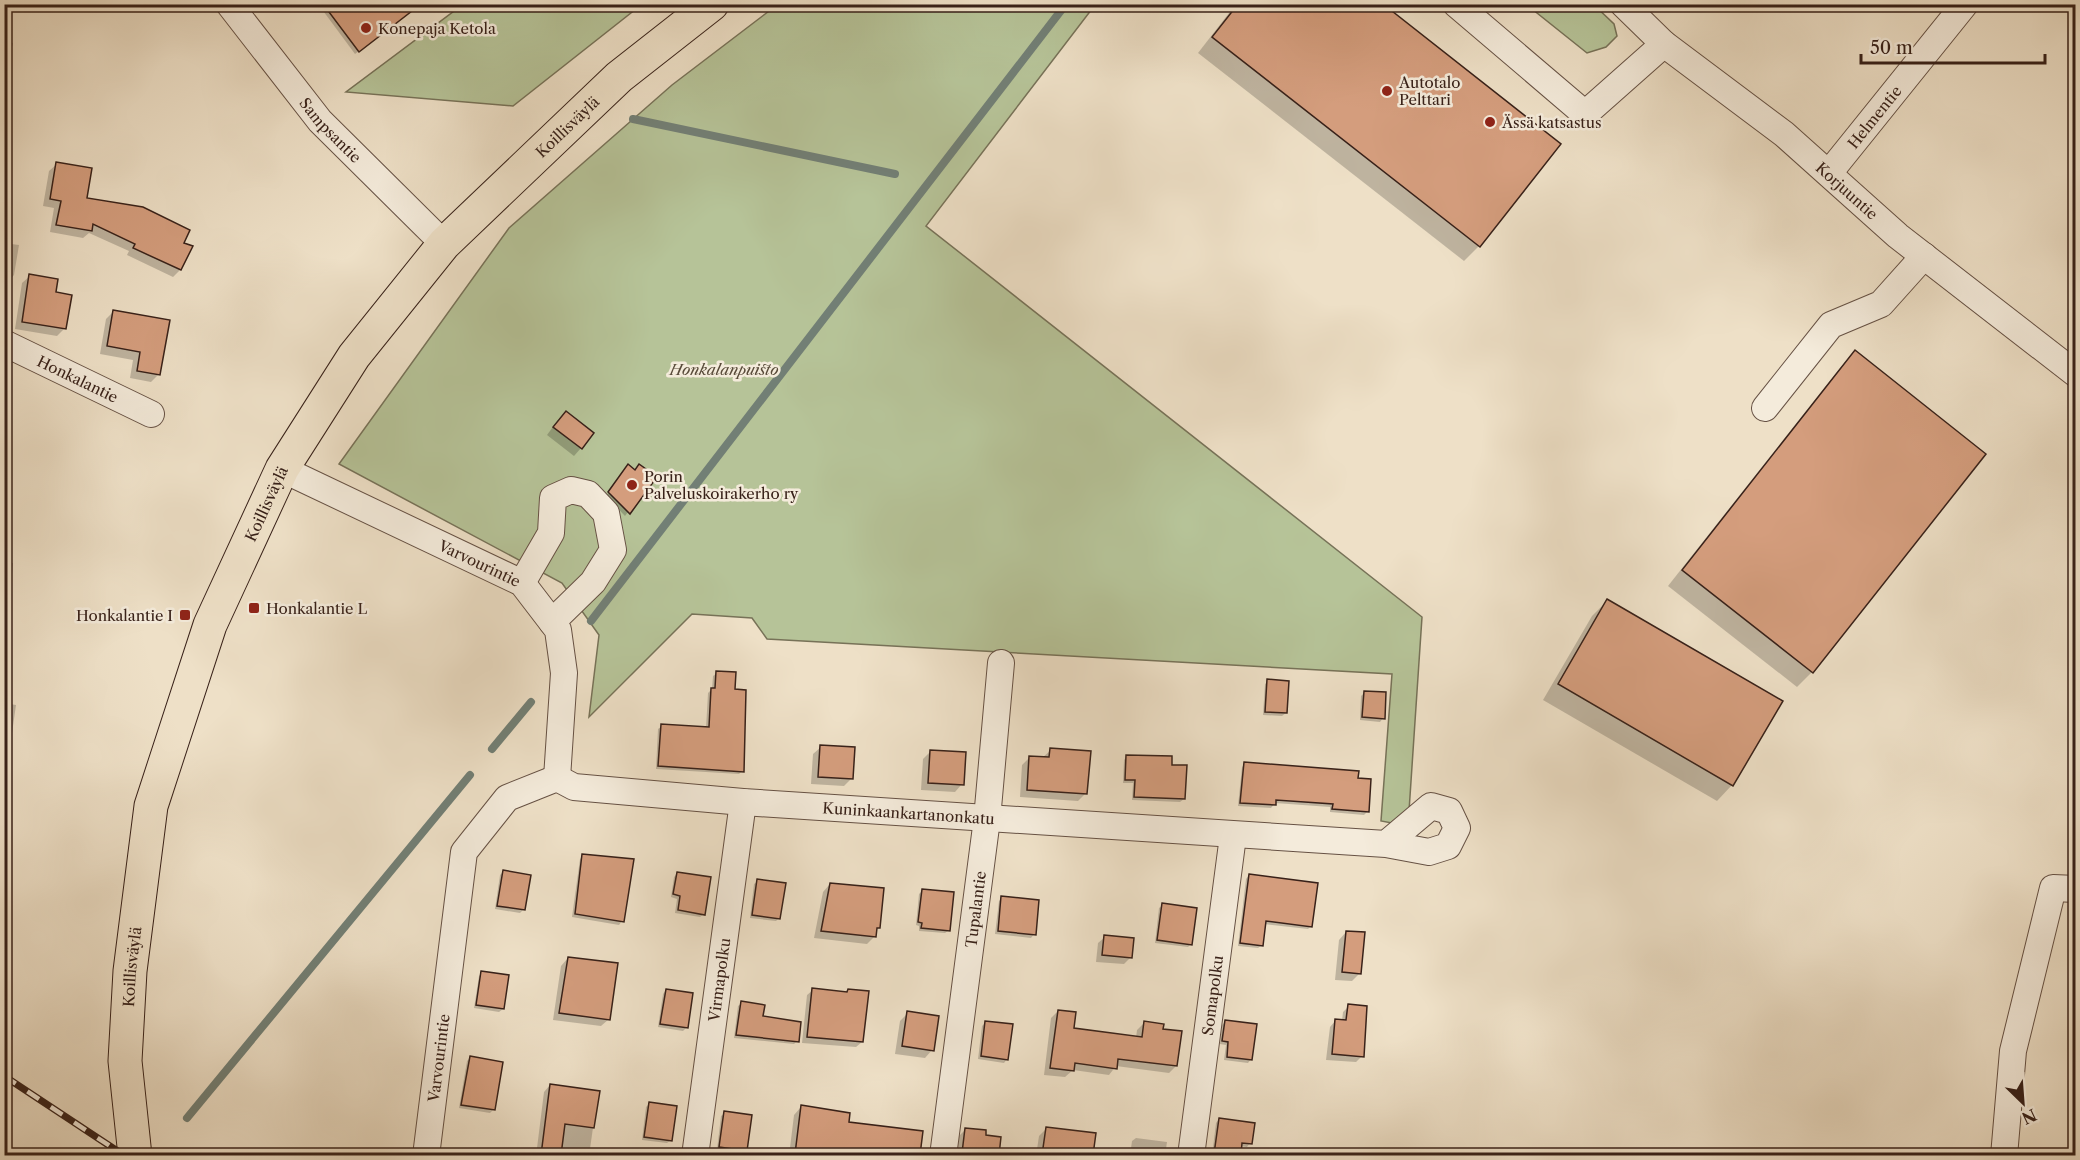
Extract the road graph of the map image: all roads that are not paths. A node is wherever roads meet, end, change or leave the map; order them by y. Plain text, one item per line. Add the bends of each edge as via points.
1 (230, 4) edge
2 (712, 4) edge
3 (1456, 4) edge
4 (1623, 4) edge
5 (1965, 4) edge
6 (1664, 44) junction
7 (1829, 173) junction
8 (444, 244) junction
9 (1924, 256) junction
10 (4, 343) edge
11 (2076, 374) edge
12 (1765, 408) dead end
13 (151, 414) dead end
14 (282, 470) junction
15 (522, 583) junction
16 (552, 622) junction
17 (1001, 663) dead end
18 (557, 778) junction
19 (743, 802) junction
20 (987, 819) junction
21 (1233, 836) junction
22 (1386, 844) dead end
23 (2076, 889) edge
24 (135, 1155) edge
25 (426, 1155) edge
26 (695, 1155) edge
27 (944, 1155) edge
28 (1191, 1155) edge
29 (2004, 1155) edge

1 - 8 street, Sampsantie via 320,121
2 - 8 main road, Koillisväylä via 619,77
3 - 6 street via 1585,114
4 - 6 street, Korjuuntie
5 - 7 street, Helmentie
6 - 7 street, Korjuuntie via 1784,134
7 - 9 street, Korjuuntie
8 - 14 main road, Koillisväylä via 354,356
9 - 11 street, Korjuuntie
9 - 12 street via 1881,304 1831,325
10 - 13 street, Honkalantie
14 - 15 street, Varvourintie
14 - 24 main road, Koillisväylä via 210,625 151,806 130,971 124,1061
15 - 16 street, Varvourintie
15 - 16 street via 551,533 553,498 571,490 588,494 606,513 613,550 593,582
16 - 18 street, Varvourintie via 558,630 564,673
17 - 20 street, Tupalantie
18 - 19 street, Kuninkaankartanonkatu via 574,787
18 - 25 street, Varvourintie via 507,798 464,852
19 - 20 street, Kuninkaankartanonkatu
19 - 26 street, Virmapolku
20 - 21 street, Kuninkaankartanonkatu
20 - 27 street, Tupalantie
21 - 22 street, Kuninkaankartanonkatu
21 - 28 street, Somapolku
23 - 29 street via 2053,888 2013,1051

